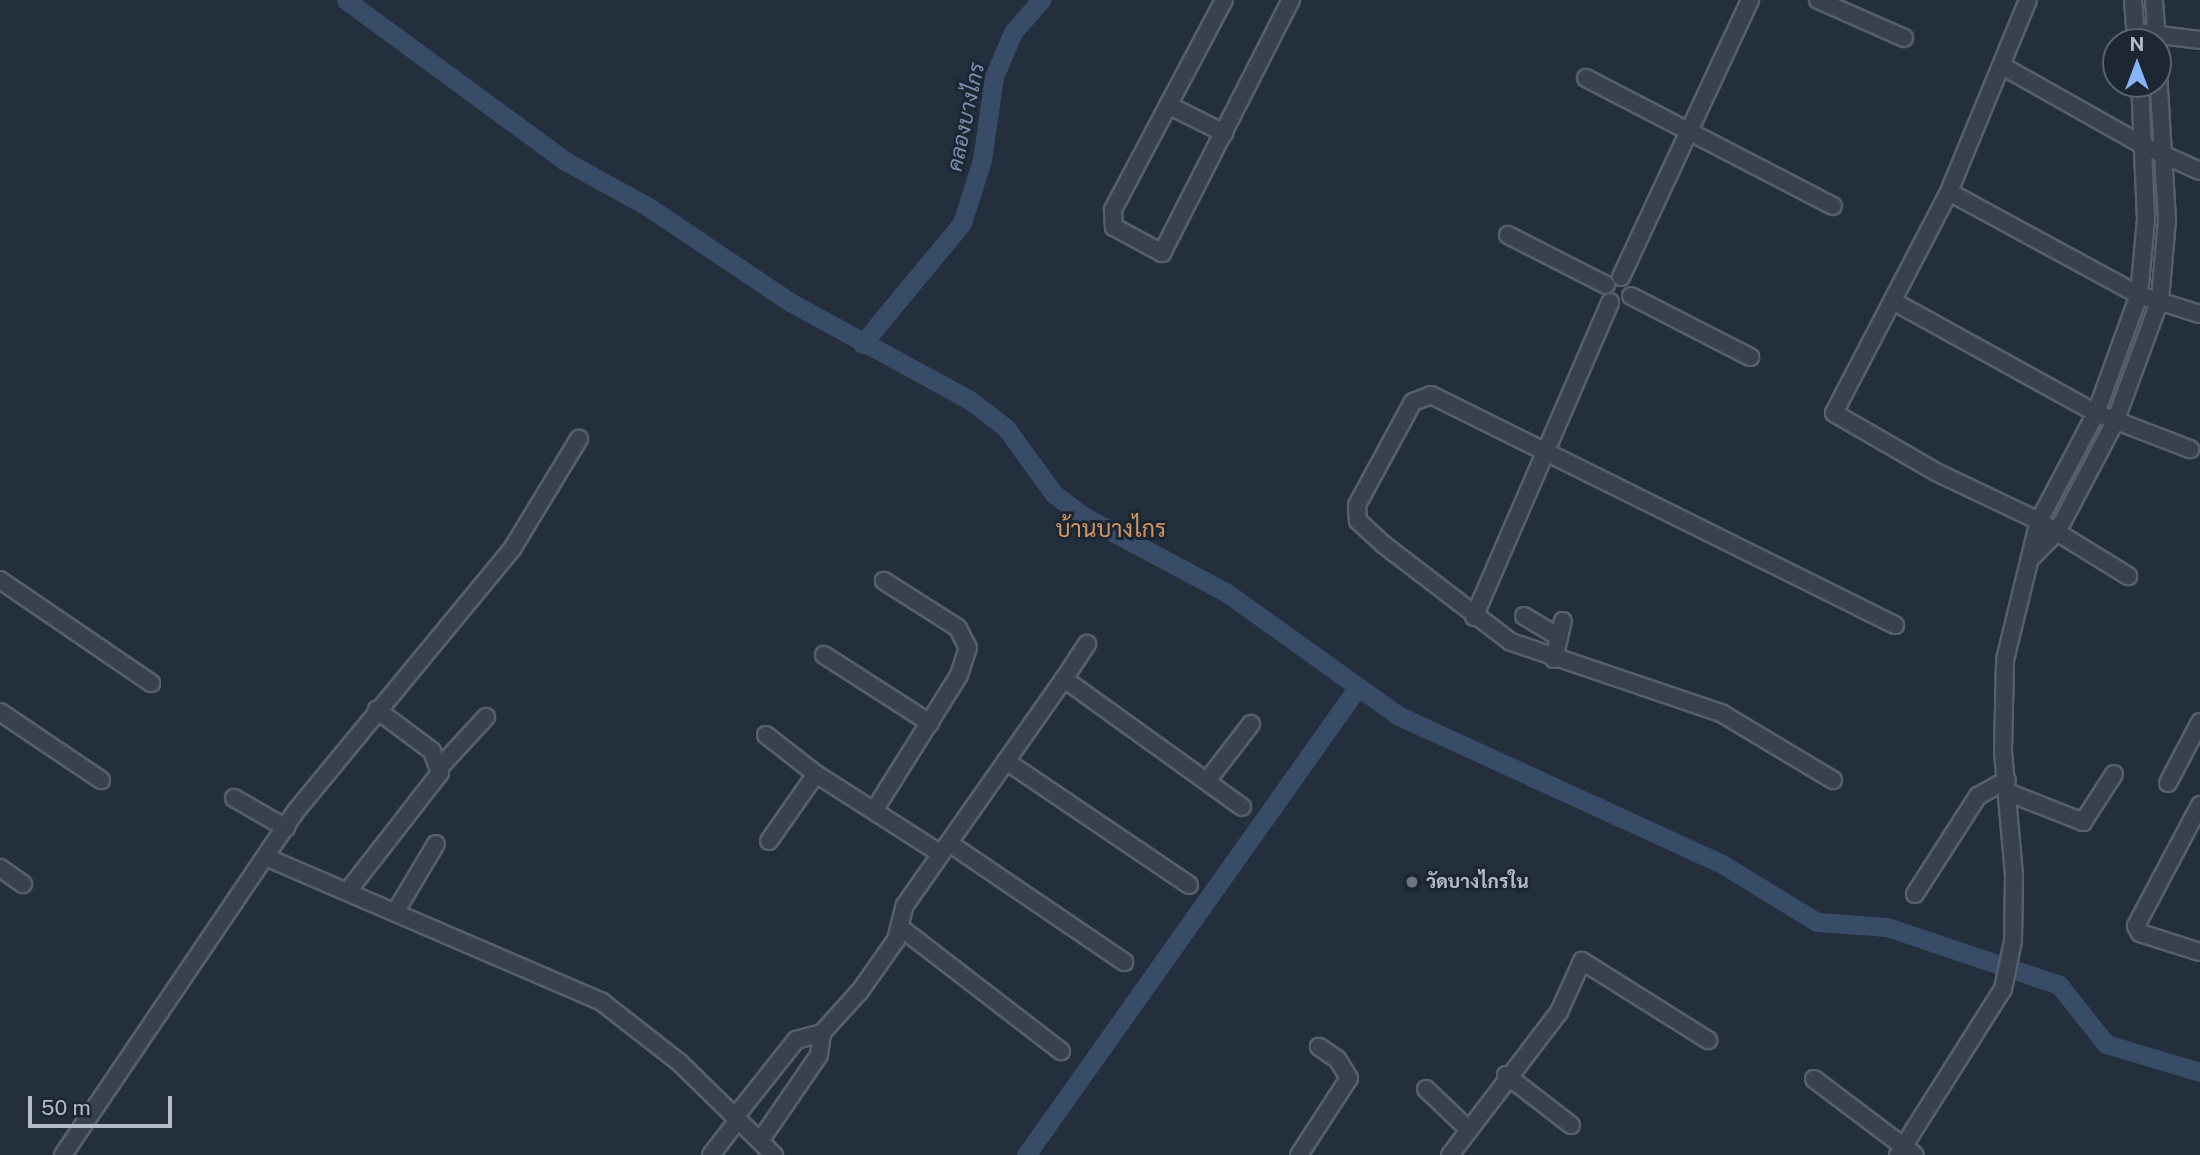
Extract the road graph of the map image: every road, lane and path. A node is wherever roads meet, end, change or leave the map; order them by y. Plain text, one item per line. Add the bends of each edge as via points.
1 (1224, 0) edge
2 (1291, 0) edge
3 (1750, 0) edge
4 (1818, 0) edge
5 (2028, 0) edge
6 (2133, 0) edge
7 (2154, 0) edge
8 (2135, 28) edge
9 (2156, 28) edge
10 (2172, 37) edge
11 (1904, 38) dead end
12 (2200, 40) edge
13 (2004, 67) junction
14 (1586, 78) dead end
15 (2141, 98) edge
16 (2160, 98) edge
17 (1168, 105) junction
18 (1687, 131) junction
19 (1224, 133) junction
20 (2144, 146) junction
21 (2164, 155) junction
22 (2200, 171) edge
23 (1949, 192) junction
24 (1833, 206) dead end
25 (1508, 234) dead end
26 (1620, 277) junction
27 (1606, 285) junction
28 (2138, 295) junction
29 (1631, 296) junction
30 (2160, 300) junction
31 (1893, 301) junction
32 (1610, 302) junction
33 (2200, 314) edge
34 (1750, 357) dead end
35 (2096, 413) junction
36 (2115, 422) junction
37 (579, 439) dead end
38 (1548, 449) junction
39 (2190, 449) dead end
40 (2039, 522) junction
41 (2057, 531) junction
42 (2033, 556) junction
43 (2128, 576) dead end
44 (0, 580) edge
45 (884, 580) dead end
46 (1524, 616) dead end
47 (1474, 617) junction
48 (1895, 625) dead end
49 (1087, 644) dead end
50 (824, 655) dead end
51 (1554, 659) junction
52 (1064, 679) junction
53 (151, 683) dead end
54 (377, 710) junction
55 (0, 712) edge
56 (486, 717) dead end
57 (2200, 722) edge
58 (930, 723) junction
59 (1251, 723) dead end
60 (766, 735) dead end
61 (1006, 761) junction
62 (440, 768) junction
63 (816, 774) junction
64 (2114, 774) dead end
65 (101, 780) dead end
66 (1833, 780) dead end
67 (1207, 781) junction
68 (2168, 783) dead end
69 (2007, 786) junction
70 (233, 797) dead end
71 (2200, 805) edge
72 (1242, 807) dead end
73 (875, 808) junction
74 (286, 828) junction
75 (769, 841) dead end
76 (436, 844) dead end
77 (945, 848) junction
78 (268, 858) junction
79 (0, 868) edge
80 (23, 884) dead end
81 (1189, 885) dead end
82 (348, 891) junction
83 (1915, 894) dead end
84 (396, 911) junction
85 (901, 928) junction
86 (2200, 952) edge
87 (1124, 962) dead end
88 (822, 1033) junction
89 (1708, 1040) dead end
90 (1319, 1047) dead end
91 (1061, 1051) dead end
92 (1506, 1074) junction
93 (1814, 1079) dead end
94 (1426, 1089) dead end
95 (736, 1118) junction
96 (1571, 1125) dead end
97 (1468, 1129) junction
98 (760, 1141) junction
99 (1899, 1151) edge
100 (63, 1155) edge
101 (711, 1155) edge
102 (774, 1155) edge
103 (1299, 1155) edge
104 (1450, 1155) edge
105 (1915, 1155) edge

1 - 17 street
2 - 19 street
3 - 18 street
4 - 11 street
5 - 13 street
6 - 8 street
7 - 9 street
10 - 12 street
13 - 20 street
13 - 23 street
14 - 18 street
15 - 20 street
16 - 21 street
17 - 19 street
17 - 19 street via 1112,220 1114,227 1162,253
18 - 24 street
18 - 26 street
20 - 21 street
20 - 28 street via 2146,219
21 - 22 street
21 - 30 street via 2167,220
23 - 28 street
23 - 31 street
25 - 27 street
26 - 27 street
26 - 29 street via 1630,284
27 - 32 street
28 - 30 street
28 - 35 street
29 - 32 street via 1622,303
29 - 34 street
30 - 33 street
30 - 36 street
31 - 35 street
31 - 40 street via 1834,413 1936,472
32 - 38 street
35 - 36 street
35 - 40 street
36 - 39 street
36 - 41 street
37 - 54 street via 526,530
38 - 47 street
38 - 47 street via 1431,395 1421,397 1357,505 1358,521
38 - 48 street
40 - 41 street
40 - 42 street
41 - 42 street
41 - 43 street
42 - 69 street via 2005,660
44 - 53 street
45 - 58 street via 966,635 966,662
46 - 51 street via 1561,629
47 - 51 street via 1519,646
49 - 52 street
50 - 58 street
51 - 66 street via 1639,681 1721,713
52 - 61 street
52 - 67 street
54 - 62 street via 432,751
54 - 74 street
55 - 65 street
56 - 62 street
57 - 68 street
58 - 73 street
59 - 67 street
60 - 63 street
61 - 77 street
61 - 81 street
62 - 82 street via 438,780
63 - 73 street
63 - 75 street
64 - 69 street via 2082,822
67 - 72 street
69 - 83 street via 1978,796
69 - 99 street via 2013,941 2003,989
70 - 74 street
71 - 86 street via 2136,926 2140,933
73 - 77 street
74 - 78 street
76 - 84 street
77 - 85 street via 905,905
77 - 87 street
78 - 82 street
78 - 100 street
79 - 80 street
82 - 84 street
84 - 95 street via 602,1002 680,1063
85 - 88 street via 860,991
85 - 91 street
88 - 95 street via 796,1040
88 - 98 street via 819,1055
89 - 92 street via 1582,961 1559,1012
90 - 103 street via 1338,1059 1349,1078
92 - 96 street
92 - 97 street
93 - 99 street
94 - 97 street
95 - 98 street
95 - 101 street
97 - 104 street
98 - 102 street
99 - 105 street

